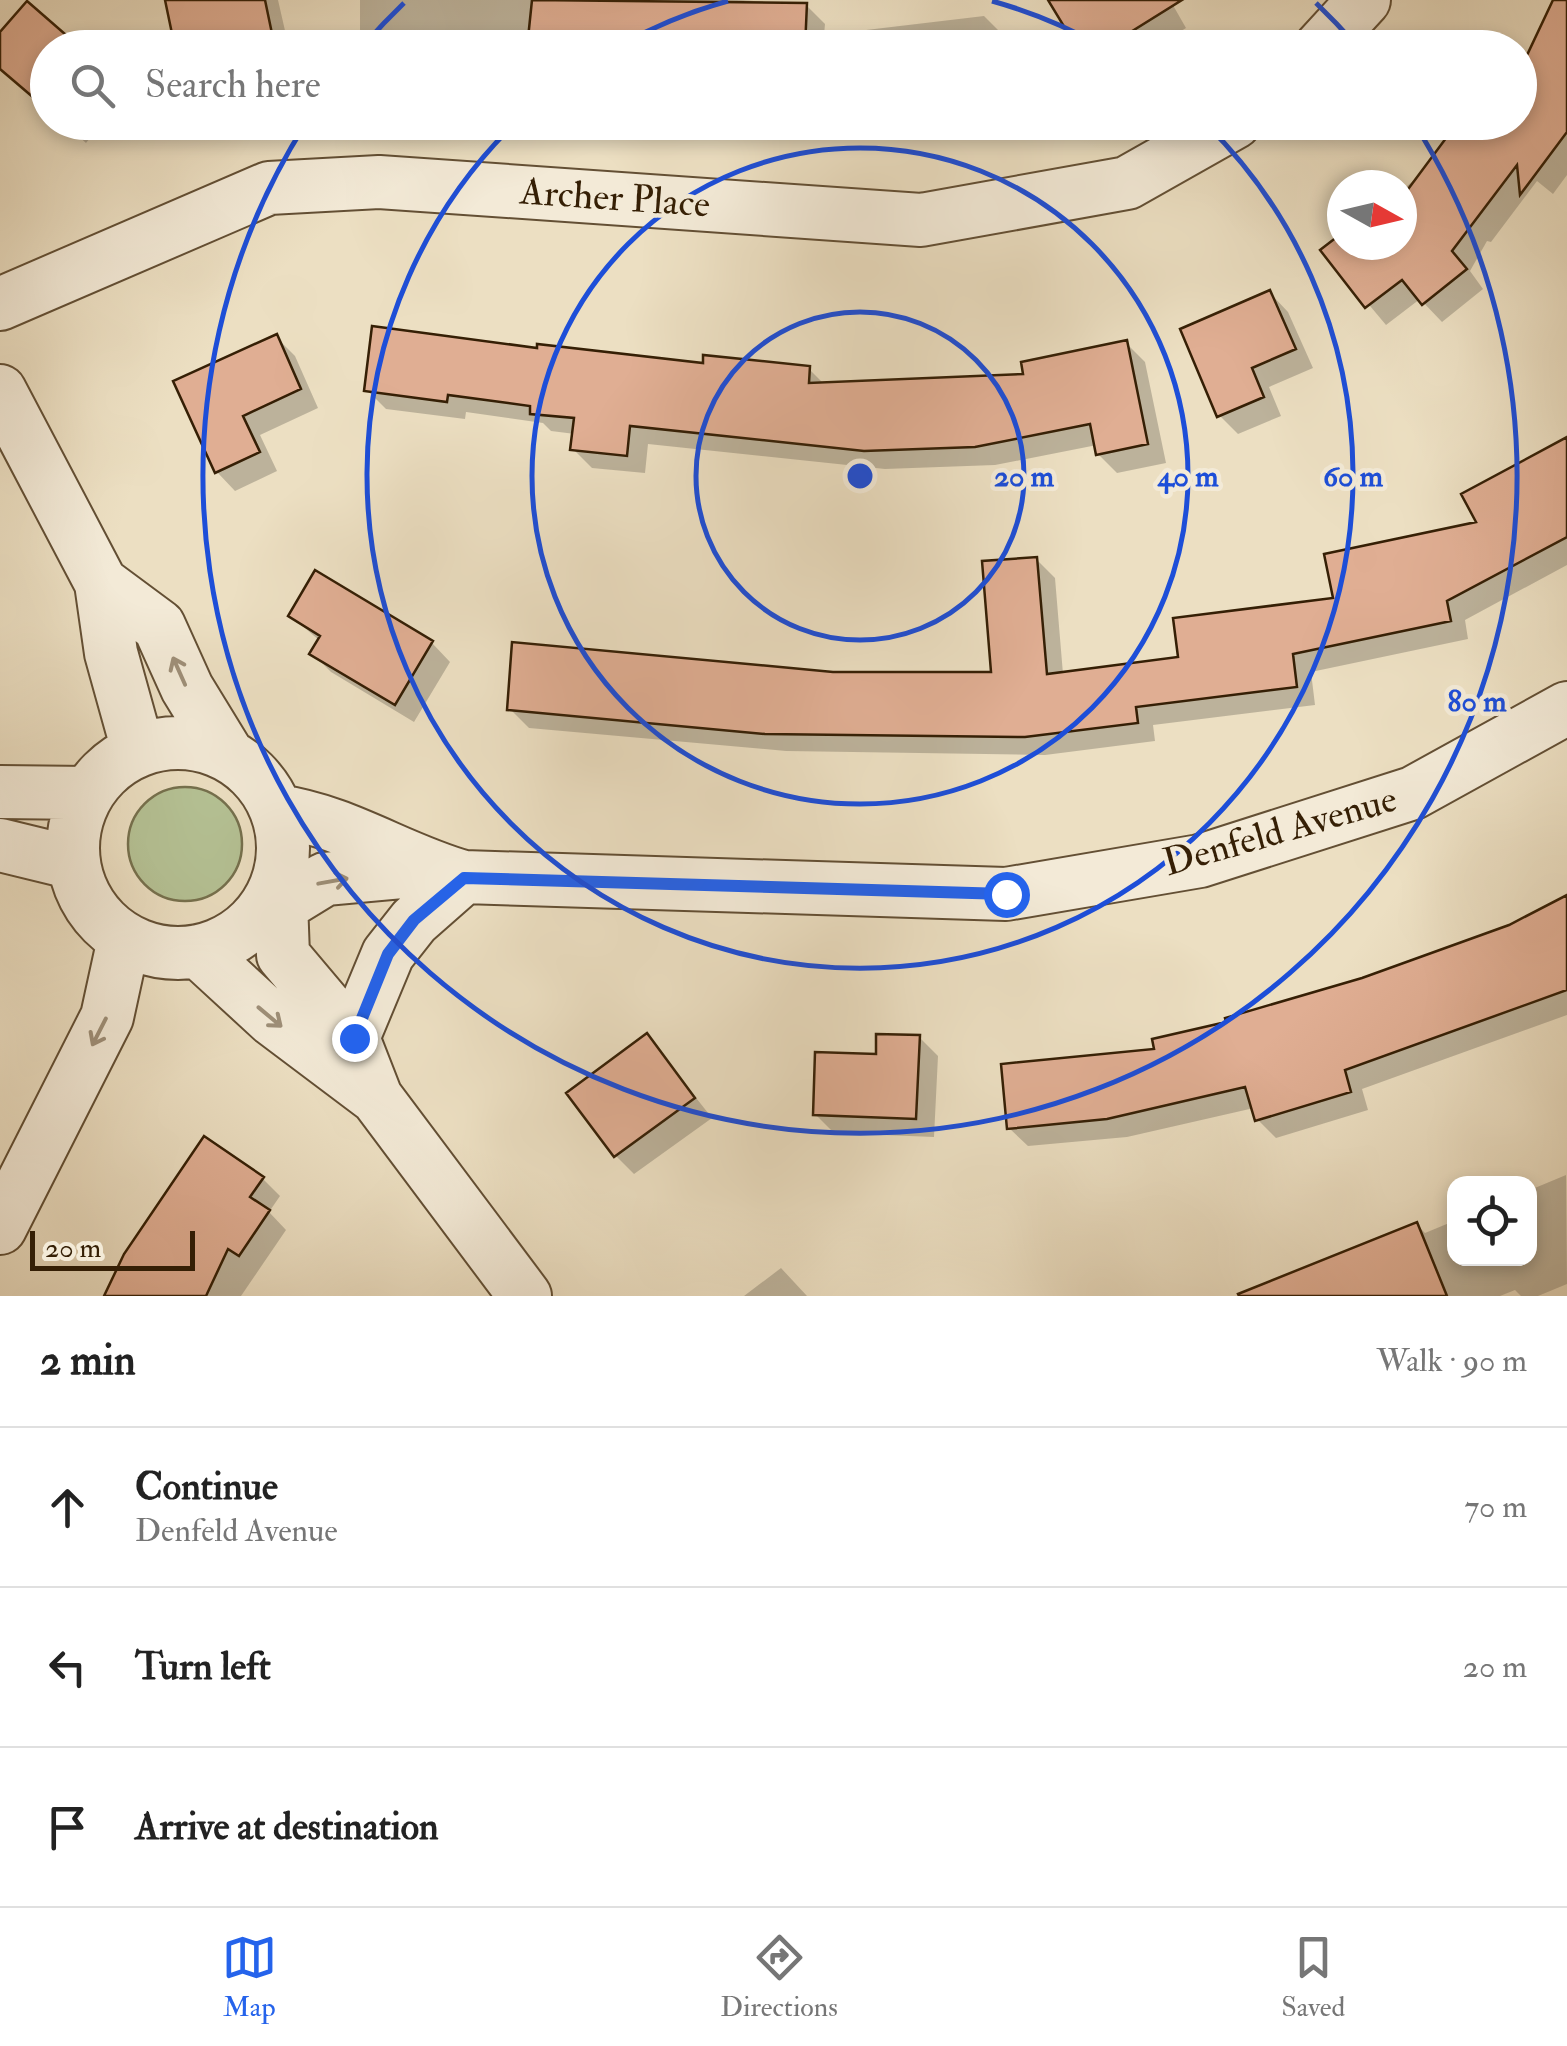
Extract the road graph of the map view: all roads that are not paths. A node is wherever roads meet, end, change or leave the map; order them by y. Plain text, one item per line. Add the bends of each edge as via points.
1 (1364, 0) edge
2 (1336, 30) edge
3 (1203, 140) edge
4 (0, 304) edge
5 (0, 391) edge
6 (101, 583) junction
7 (1567, 708) edge
8 (138, 750) junction
9 (228, 755) junction
10 (0, 792) edge
11 (88, 793) junction
12 (277, 811) junction
13 (0, 845) edge
14 (74, 863) junction
15 (449, 873) junction
16 (270, 902) junction
17 (124, 939) junction
18 (198, 951) junction
19 (354, 1038) junction
20 (376, 1097) junction
21 (0, 1228) edge
22 (525, 1296) edge

1 - 2 street
3 - 4 street, Archer Place via 1127,183 921,220 379,182 270,188
5 - 6 street
6 - 8 street via 111,653
9 -> 6 street via 159,626
7 - 15 street, Denfeld Avenue via 1413,792 1200,861 1006,894
8 - 9 street via 168,742
8 - 11 street
9 - 12 street via 265,788
10 - 11 street
11 - 14 street via 75,827
12 - 15 street, Denfeld Avenue via 378,839
12 - 16 street via 283,842
13 - 14 street
14 - 17 street via 100,920
16 -> 15 street, Denfeld Avenue via 325,879
15 - 19 street via 388,954
16 - 18 street via 225,942
16 - 19 street via 283,954
17 - 18 street via 148,949
17 -> 21 street via 107,1017
18 -> 20 street via 273,1020
19 - 20 street
20 - 22 street

